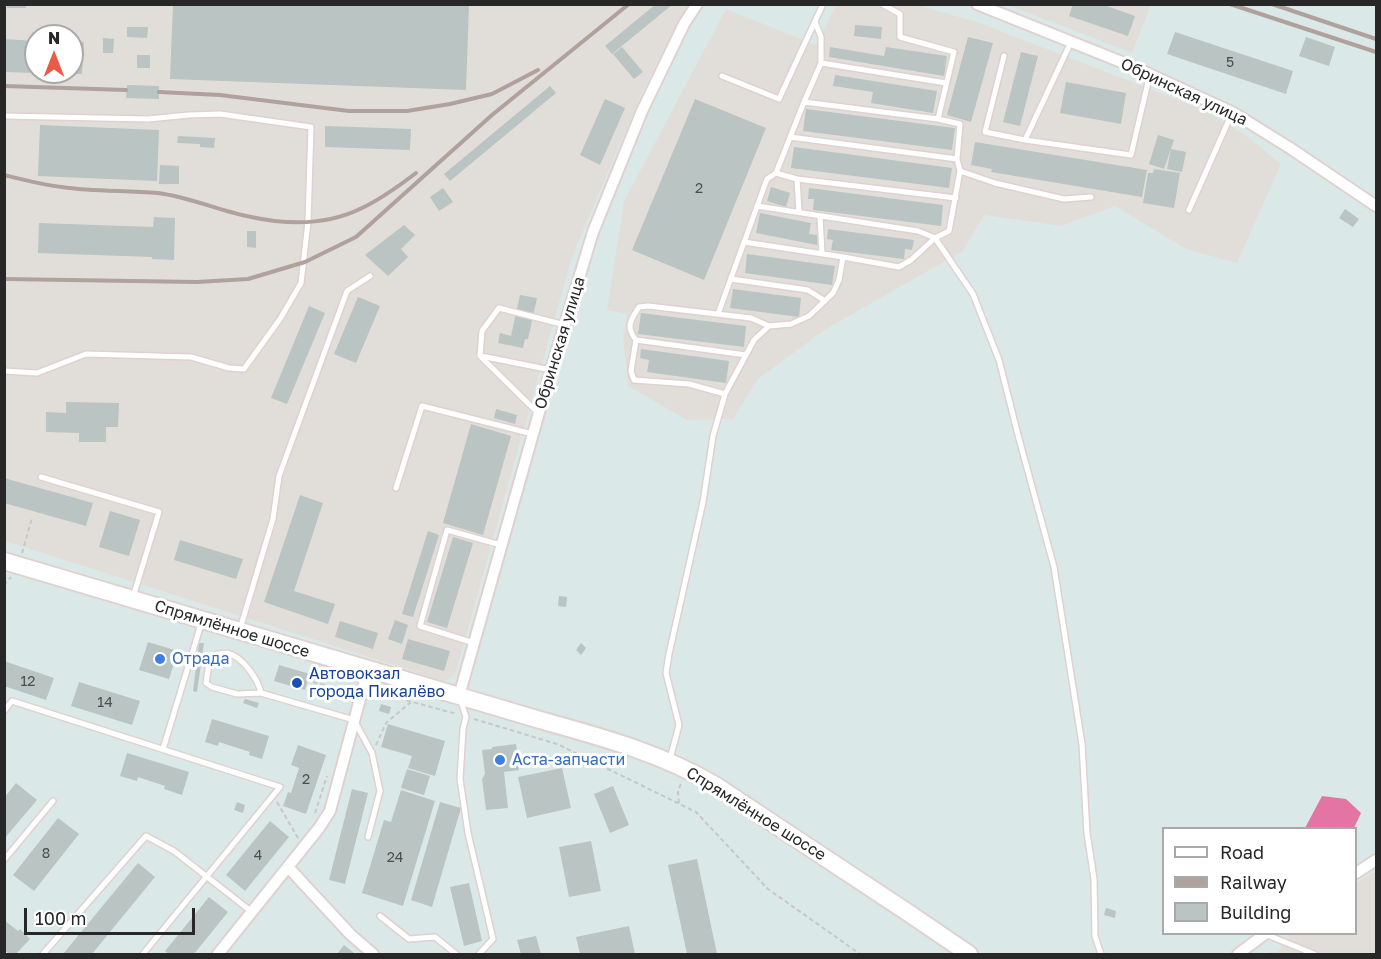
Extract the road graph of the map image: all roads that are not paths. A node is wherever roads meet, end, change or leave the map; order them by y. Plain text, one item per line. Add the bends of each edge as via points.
1 (697, 4) edge
2 (824, 4) edge
3 (882, 4) edge
4 (977, 4) edge
5 (815, 22) junction
6 (1071, 42) junction
7 (1004, 56) dead end
8 (822, 63) junction
9 (1150, 74) junction
10 (722, 76) dead end
11 (946, 83) junction
12 (804, 102) junction
13 (1232, 112) junction
14 (4, 116) edge
15 (938, 119) junction
16 (790, 137) junction
17 (1025, 140) junction
18 (957, 159) junction
19 (960, 171) junction
20 (776, 174) junction
21 (797, 179) junction
22 (1091, 197) dead end
23 (956, 198) junction
24 (757, 206) junction
25 (1377, 206) edge
26 (1189, 210) dead end
27 (799, 212) junction
28 (820, 216) junction
29 (935, 238) junction
30 (744, 242) junction
31 (822, 254) junction
32 (843, 257) junction
33 (370, 276) dead end
34 (731, 279) junction
35 (825, 301) junction
36 (718, 314) junction
37 (565, 325) junction
38 (769, 326) junction
39 (636, 340) junction
40 (746, 355) junction
41 (480, 356) junction
42 (551, 370) junction
43 (4, 371) edge
44 (725, 394) junction
45 (538, 413) junction
46 (533, 434) junction
47 (41, 477) dead end
48 (396, 488) dead end
49 (501, 545) junction
50 (4, 561) edge
51 (133, 599) junction
52 (202, 620) junction
53 (239, 631) junction
54 (474, 644) junction
55 (368, 669) junction
56 (261, 693) junction
57 (459, 696) junction
58 (4, 711) edge
59 (354, 720) junction
60 (163, 749) junction
61 (677, 765) junction
62 (53, 801) dead end
63 (368, 837) dead end
64 (4, 860) edge
65 (1377, 860) edge
66 (288, 867) junction
67 (1357, 872) edge
68 (206, 876) junction
69 (252, 912) junction
70 (380, 916) dead end
71 (1262, 935) edge
72 (1270, 935) edge
73 (44, 954) edge
74 (143, 954) edge
75 (218, 954) edge
76 (373, 954) edge
77 (456, 954) edge
78 (480, 954) edge
79 (969, 954) edge
80 (1101, 954) edge
81 (1238, 954) edge
82 (1314, 954) edge

1 - 37 street, Обринская улица via 642,111 593,232
2 - 5 lane
3 - 11 lane via 900,14 900,37 954,52
4 - 6 street, Обринская улица
5 - 8 lane via 821,37
5 - 10 lane via 779,99
6 - 9 street, Обринская улица
6 - 17 lane
7 - 17 lane via 986,132
8 - 11 lane
8 - 12 lane
9 - 13 street, Обринская улица
9 - 17 lane via 1131,155
11 - 15 lane
12 - 15 lane
12 - 16 lane
13 - 25 street, Обринская улица
13 - 26 lane
14 - 43 lane via 148,119 220,114 311,127 308,222 301,283 244,369 191,357 86,354 37,373
15 - 18 lane via 960,124
16 - 18 lane
16 - 20 lane
18 - 19 lane
19 - 22 lane via 1064,199
19 - 23 lane
20 - 21 lane
20 - 24 lane via 767,179
21 - 23 lane
21 - 27 lane
23 - 29 lane via 949,231
24 - 27 lane
24 - 30 lane
27 - 28 lane
28 - 29 lane via 918,231
28 - 31 lane
29 - 32 lane via 899,267
29 - 80 lane via 973,294 999,360 1054,567 1082,744 1095,936
30 - 31 lane
30 - 34 lane
31 - 32 lane
32 - 35 lane via 839,280
33 - 53 lane via 347,291 279,476 273,519
34 - 35 lane via 808,290
34 - 36 lane
35 - 38 lane via 809,316 791,324
36 - 38 lane via 752,318
36 - 39 lane via 639,308 630,321 630,332
37 - 41 lane via 499,308 482,331
37 - 42 street, Обринская улица
38 - 40 lane via 754,340
39 - 40 lane
39 - 44 lane via 631,371 634,380 689,384
40 - 44 lane
41 - 42 lane
41 - 45 lane
42 - 45 street, Обринская улица
44 - 61 lane via 713,436 703,502 666,673 679,725
45 - 46 street, Обринская улица
46 - 48 lane via 422,406
46 - 49 street, Обринская улица
47 - 51 lane via 159,512
49 - 54 street, Обринская улица
49 - 54 lane via 447,530 420,626
50 - 51 main road, Спрямлённое шоссе
51 - 52 main road, Спрямлённое шоссе
52 - 53 main road, Спрямлённое шоссе
52 - 60 lane
53 - 55 main road, Спрямлённое шоссе
54 - 57 street, Обринская улица
55 - 57 main road, Спрямлённое шоссе
55 - 59 street
56 - 56 lane via 251,673 227,653 217,654 209,664 206,683 212,687 237,694
56 - 59 lane
57 - 61 main road, Спрямлённое шоссе via 619,742
57 - 78 lane via 466,717 460,779 468,833 493,939
58 - 60 lane via 12,701
59 - 63 lane via 372,753 380,791
59 - 66 street via 330,810
60 - 68 lane via 280,787
61 - 79 main road, Спрямлённое шоссе via 742,803
62 - 64 lane
65 - 67 street
66 - 69 street
66 - 76 street
68 - 69 lane
68 - 73 lane via 174,851 146,836
68 - 74 lane
69 - 75 street
70 - 77 lane via 409,939 435,937
71 - 81 street
72 - 82 lane

